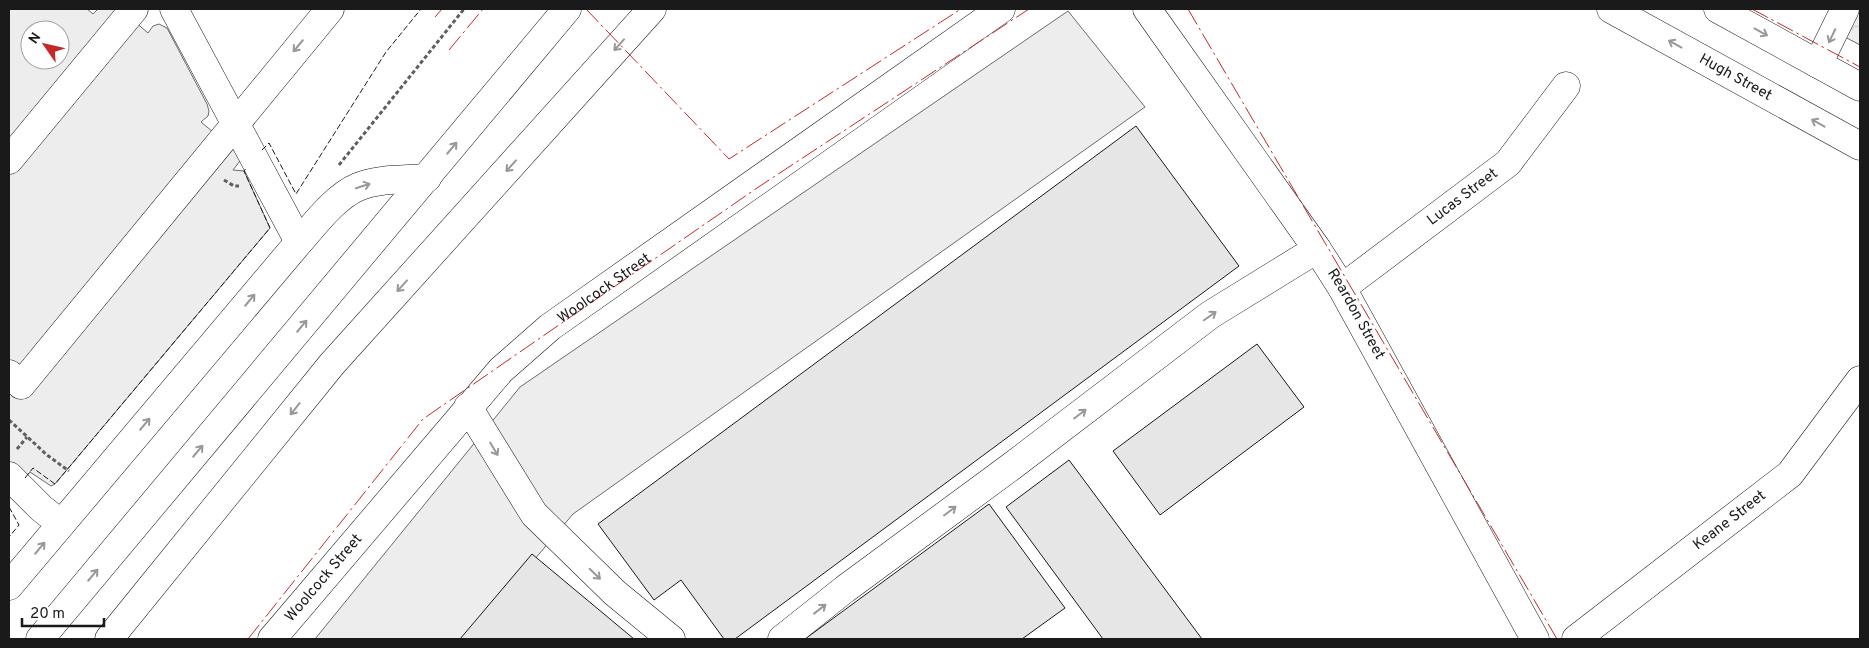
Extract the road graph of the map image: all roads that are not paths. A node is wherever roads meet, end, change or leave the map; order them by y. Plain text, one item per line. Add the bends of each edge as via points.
1 (134, 9) edge
2 (174, 9) edge
3 (330, 9) edge
4 (567, 9) edge
5 (652, 9) edge
6 (1001, 9) edge
7 (1148, 9) edge
8 (1611, 9) edge
9 (1718, 9) edge
10 (1845, 9) edge
11 (1818, 64) junction
12 (1566, 86) dead end
13 (1860, 86) edge
14 (235, 122) junction
15 (1860, 146) edge
16 (9, 160) edge
17 (427, 178) junction
18 (299, 242) junction
19 (1317, 249) junction
20 (1342, 288) junction
21 (9, 374) edge
22 (1860, 380) edge
23 (468, 407) junction
24 (9, 476) edge
25 (61, 524) junction
26 (9, 586) edge
27 (40, 639) edge
28 (109, 639) edge
29 (272, 639) edge
30 (670, 639) edge
31 (782, 639) edge
32 (1535, 639) edge
33 (1576, 639) edge

1 - 16 main road
2 - 14 main road
3 -> 14 main road
17 -> 4 main road
5 -> 28 main road via 332,364
6 - 23 main road, Woolcock Street via 550,327 501,370
7 - 19 main road, Reardon Street
15 -> 8 main road, Hugh Street
9 -> 11 main road
10 -> 11 main road
11 - 13 main road
12 - 20 main road, Lucas Street via 1508,163
14 - 18 main road
14 - 21 main road via 21,385
18 -> 17 main road via 342,197 358,187
27 -> 17 main road
25 -> 18 main road
19 - 20 main road, Reardon Street
31 -> 19 main road via 1210,315
20 - 32 main road, Reardon Street
22 - 33 main road, Keane Street via 1790,474
23 - 29 main road, Woolcock Street
23 -> 30 main road via 534,514 615,593
24 - 25 main road
26 -> 25 main road

